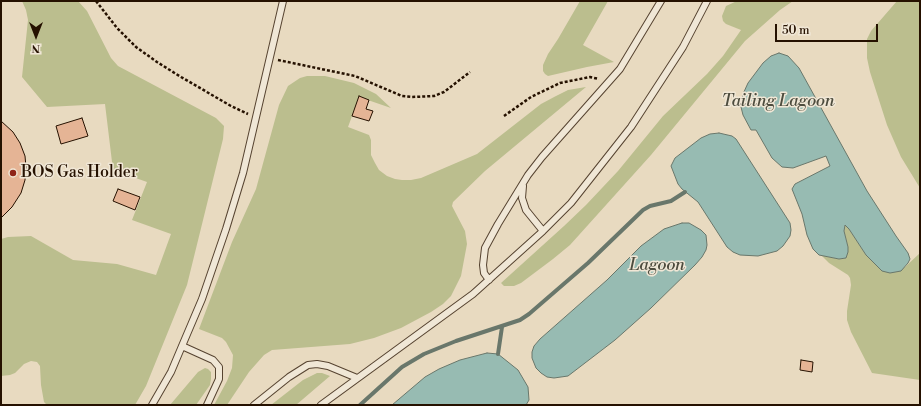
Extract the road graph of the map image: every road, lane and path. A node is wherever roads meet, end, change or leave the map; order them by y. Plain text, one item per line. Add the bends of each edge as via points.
1 (96, 1) edge
2 (283, 1) edge
3 (661, 1) edge
4 (707, 1) edge
5 (270, 58) junction
6 (470, 72) dead end
7 (608, 84) junction
8 (504, 116) dead end
9 (256, 117) junction
10 (528, 175) junction
11 (543, 231) junction
12 (488, 280) junction
13 (182, 346) junction
14 (357, 378) junction
15 (152, 405) edge
16 (207, 405) edge
17 (254, 405) edge
18 (321, 405) edge

1 - 9 path via 127,38 157,62 231,106
2 - 5 lane
3 - 7 lane via 620,69
4 - 11 lane via 679,53 631,127 571,203
5 - 6 path via 355,76 402,96 412,97 434,96 444,92
5 - 9 lane
7 - 8 path via 596,77 560,83 531,97
7 - 10 lane
9 - 13 lane via 226,229 202,299
10 - 11 lane via 522,198 526,210
10 - 12 lane via 487,243 482,265
11 - 12 lane
12 - 14 lane via 446,314
13 - 15 lane
13 - 16 lane via 213,360 218,367 219,379
14 - 17 lane via 328,366 308,365
14 - 18 lane

